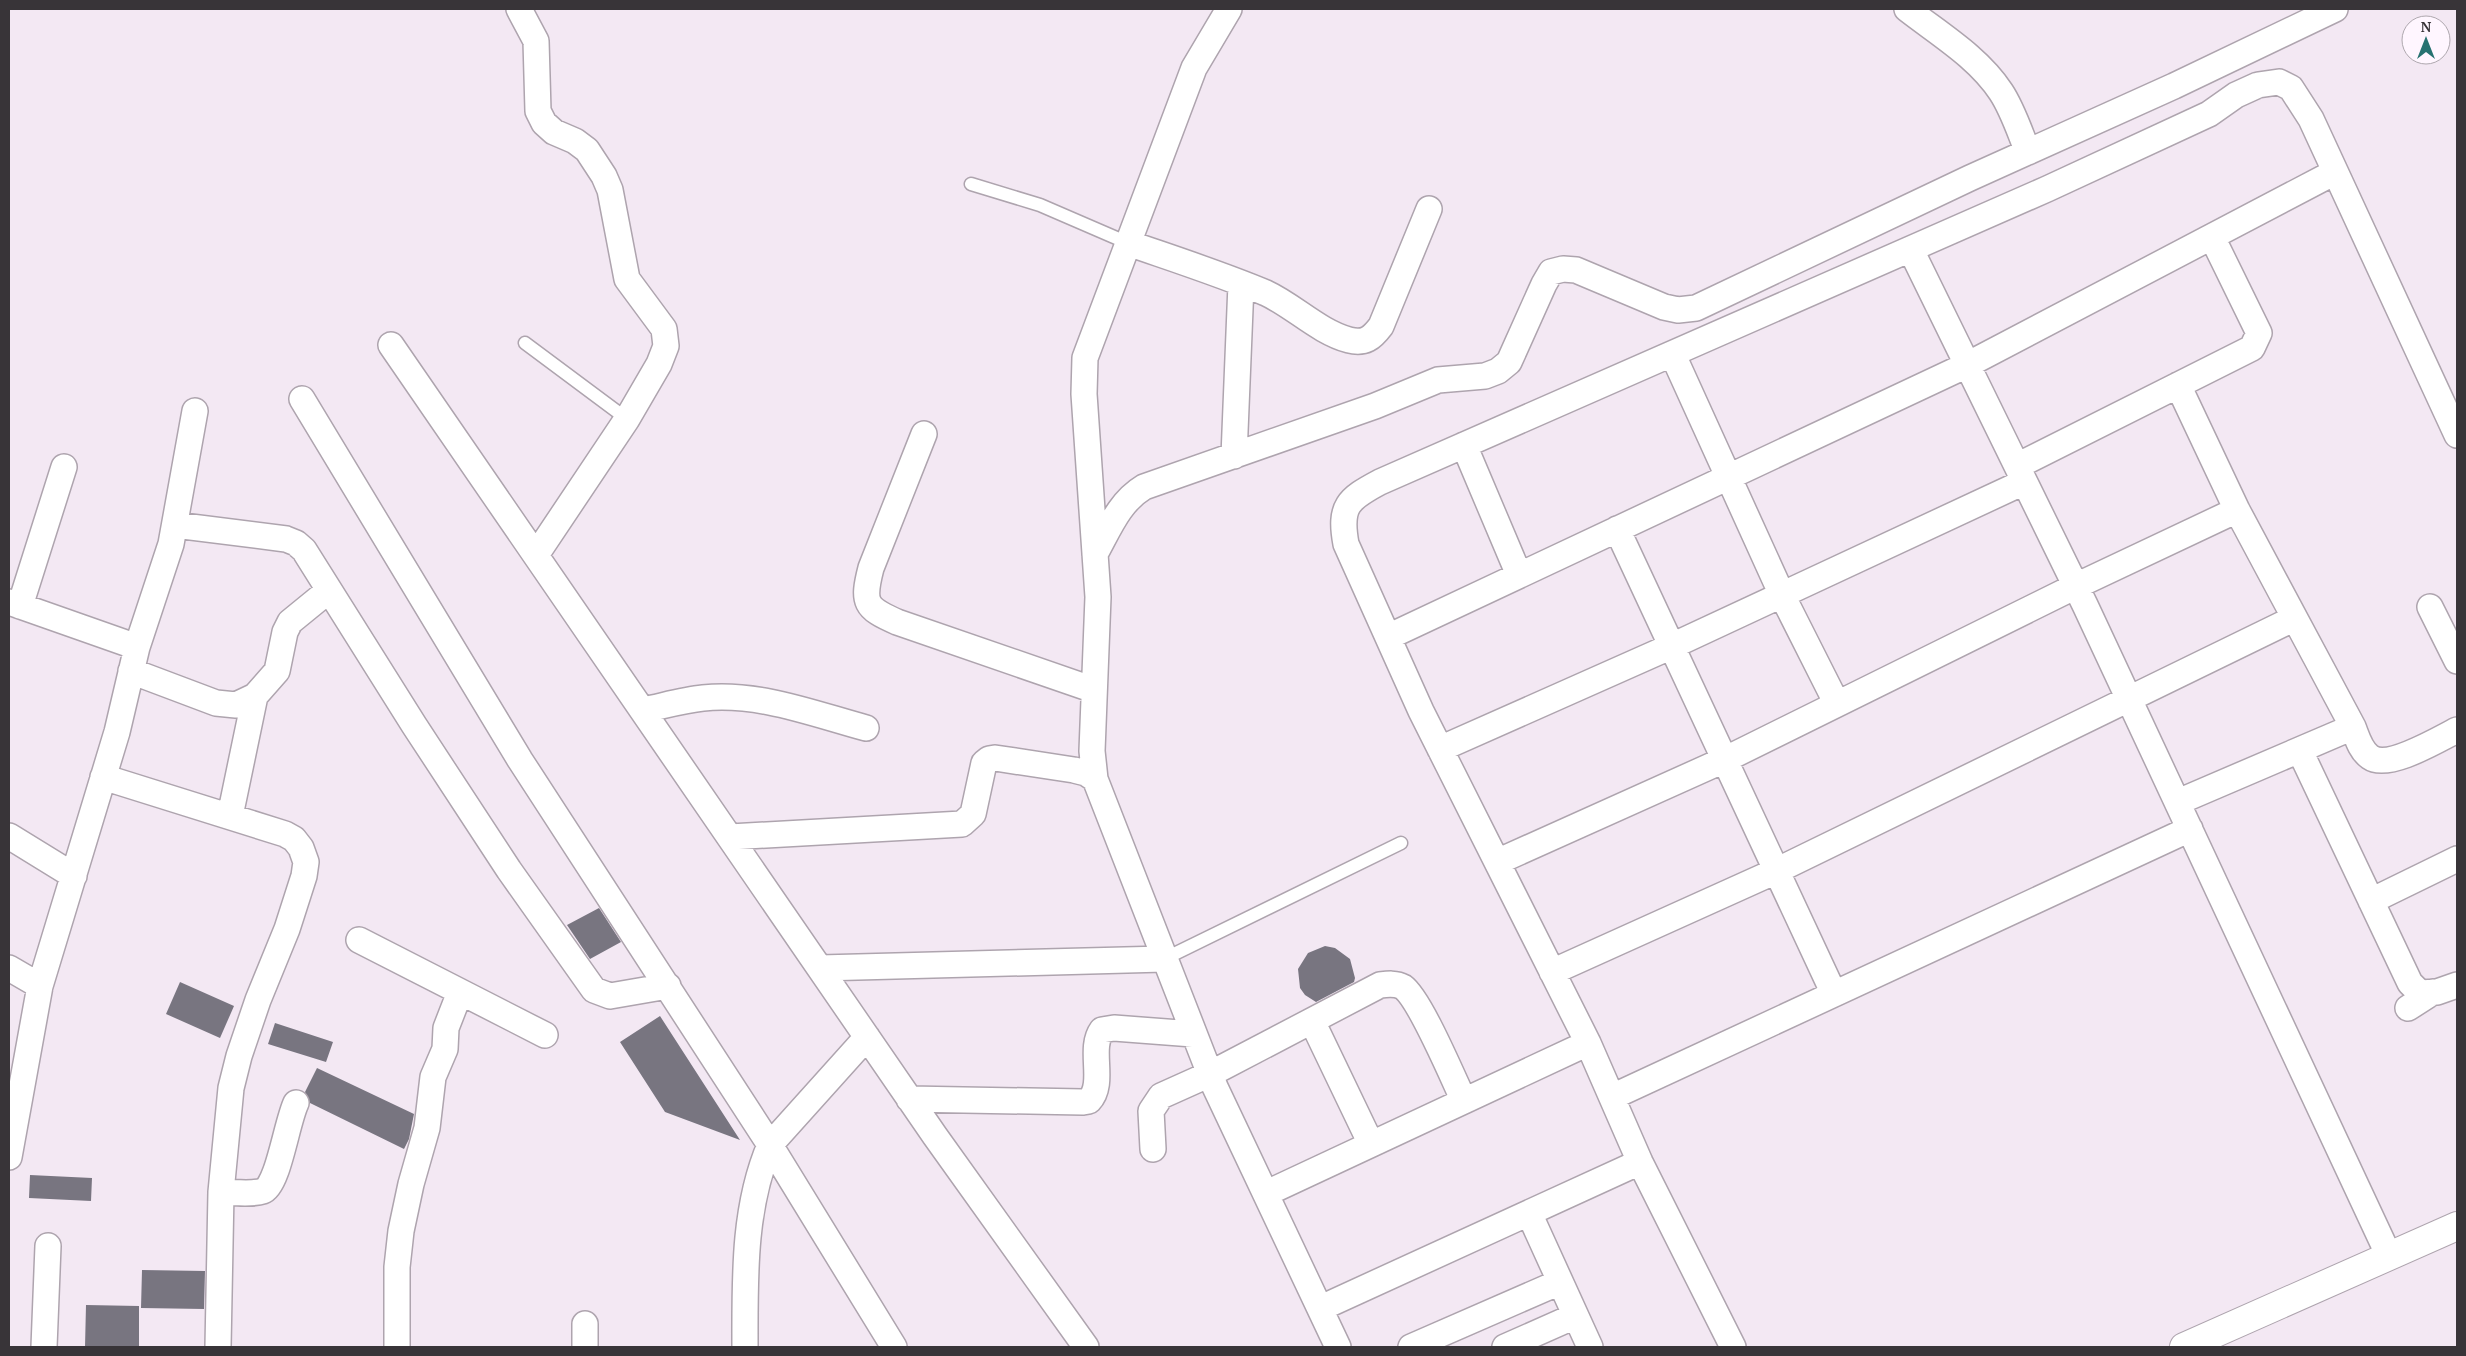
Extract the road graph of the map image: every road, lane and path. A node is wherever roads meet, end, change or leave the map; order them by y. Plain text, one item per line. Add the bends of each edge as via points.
1 (519, 9) edge
2 (1229, 9) edge
3 (1907, 9) edge
4 (2335, 9) edge
5 (2028, 152) junction
6 (2335, 172) junction
7 (971, 184) dead end
8 (1429, 209) dead end
9 (2212, 237) junction
10 (1128, 243) junction
11 (1911, 250) junction
12 (1241, 284) junction
13 (525, 343) dead end
14 (391, 345) dead end
15 (1673, 354) junction
16 (1967, 365) junction
17 (2178, 384) junction
18 (302, 399) dead end
19 (195, 411) dead end
20 (627, 419) junction
21 (924, 434) dead end
22 (2457, 435) edge
23 (1464, 445) junction
24 (1234, 456) junction
25 (64, 467) dead end
26 (2021, 474) junction
27 (1728, 477) junction
28 (2237, 510) junction
29 (175, 525) junction
30 (1618, 528) junction
31 (1095, 554) junction
32 (536, 555) junction
33 (1519, 575) junction
34 (2076, 586) junction
35 (328, 591) junction
36 (1782, 595) junction
37 (14, 604) edge
38 (2430, 607) dead end
39 (2293, 618) junction
40 (1388, 637) junction
41 (1672, 646) junction
42 (137, 647) junction
43 (2457, 661) edge
44 (131, 671) junction
45 (1094, 690) junction
46 (255, 696) junction
47 (2130, 699) junction
48 (1837, 704) junction
49 (643, 710) junction
50 (2353, 727) junction
51 (866, 728) dead end
52 (2457, 730) edge
53 (1440, 749) junction
54 (2300, 751) junction
55 (1724, 760) junction
56 (103, 777) junction
57 (1095, 779) junction
58 (2178, 802) junction
59 (230, 816) junction
60 (2190, 829) junction
61 (9, 836) edge
62 (730, 837) junction
63 (1401, 844) dead end
64 (2457, 859) edge
65 (1497, 862) junction
66 (1776, 871) junction
67 (74, 876) junction
68 (2371, 901) junction
69 (359, 940) dead end
70 (1164, 959) junction
71 (9, 968) edge
72 (820, 968) junction
73 (1552, 972) junction
74 (2457, 985) edge
75 (40, 986) junction
76 (668, 986) junction
77 (460, 992) junction
78 (2433, 992) junction
79 (1834, 994) junction
80 (2408, 1008) dead end
81 (1312, 1021) junction
82 (1194, 1034) junction
83 (545, 1035) dead end
84 (867, 1037) junction
85 (1588, 1043) junction
86 (1210, 1074) junction
87 (1612, 1097) junction
88 (909, 1099) junction
89 (1464, 1101) junction
90 (296, 1103) dead end
91 (1371, 1144) junction
92 (770, 1145) junction
93 (1153, 1149) dead end
94 (9, 1158) edge
95 (1640, 1162) junction
96 (221, 1192) junction
97 (1267, 1193) junction
98 (1529, 1213) junction
99 (2457, 1226) edge
100 (48, 1246) dead end
101 (2389, 1256) junction
102 (1560, 1282) junction
103 (1321, 1308) junction
104 (1575, 1316) junction
105 (1333, 1346) edge
106 (44, 1347) edge
107 (218, 1347) edge
108 (396, 1347) edge
109 (745, 1347) edge
110 (894, 1347) edge
111 (1086, 1347) edge
112 (1411, 1347) edge
113 (1505, 1347) edge
114 (1590, 1347) edge
115 (1733, 1347) edge
116 (2184, 1347) edge

1 - 20 street via 536,41 538,111 554,132 587,150 604,176 610,190 627,279 664,329 667,339 664,356
2 - 10 street via 1194,68
3 - 5 street via 1980,66 1992,80 2002,94
4 - 5 street
5 - 24 street via 1696,308 1678,310 1664,307 1576,270 1551,272 1509,362 1498,371 1485,376 1438,380
6 - 9 street
6 - 11 street via 2311,119 2291,88 2279,82 2258,85 2236,95 2209,114
6 - 22 street
7 - 10 lane via 1040,205
8 - 12 street via 1381,326 1364,342 1349,340 1266,293
9 - 16 street
9 - 17 street via 2259,332 2252,348
10 - 12 street
10 - 31 street via 1085,358 1084,394
11 - 15 street
11 - 16 street
12 - 24 street
13 - 20 lane
14 - 32 street
15 - 23 street
15 - 27 street
16 - 26 street
16 - 27 street
17 - 26 street
17 - 28 street
18 - 76 street via 520,760
19 - 29 street
20 - 32 street
21 - 45 street via 871,568 866,599 876,613 898,622
23 - 33 street
23 - 40 street via 1364,490 1346,507 1342,523 1346,544
24 - 31 street via 1144,487 1130,495
25 - 37 street
26 - 34 street
26 - 36 street
27 - 30 street
27 - 36 street
28 - 34 street
28 - 39 street
29 - 35 street via 296,543 304,550
29 - 42 street
30 - 33 street
30 - 41 street
31 - 45 street via 1098,627
32 - 49 street
33 - 40 street
34 - 47 street
34 - 48 street
35 - 46 street via 290,622 278,670
35 - 76 street via 509,870 594,990 610,996
36 - 41 street
36 - 48 street
37 - 42 street
38 - 43 street
39 - 47 street
39 - 50 street
40 - 53 street
41 - 53 street
41 - 55 street
42 - 44 street
44 - 46 street via 228,705 246,702
44 - 56 street
45 - 57 street via 1092,751
46 - 59 street
47 - 58 street
47 - 66 street
48 - 55 street
49 - 51 street via 703,698 740,698 786,706
49 - 62 street
50 - 52 street via 2361,748 2371,758 2384,762
50 - 54 street
53 - 65 street
54 - 58 street
54 - 68 street
55 - 65 street
55 - 66 street
56 - 59 street
56 - 67 street
57 - 62 street via 1074,770 995,758 984,763 973,814 962,824
57 - 70 street
58 - 60 street
59 - 96 street via 271,828 294,839 306,862 287,929 239,1056 225,1130
60 - 79 street
60 - 101 street
61 - 67 street
62 - 72 street
63 - 70 lane
64 - 68 street
65 - 73 street
66 - 73 street
66 - 79 street
67 - 75 street
68 - 78 street via 2410,983 2420,993
69 - 77 street
70 - 72 street
70 - 82 street
71 - 75 street
72 - 84 street
73 - 85 street
74 - 78 street
75 - 94 street
76 - 92 street
77 - 83 street
77 - 108 street via 446,1028 444,1049 432,1077 427,1128 410,1184 401,1231
78 - 80 street
79 - 87 street
81 - 86 street
81 - 89 street via 1380,985 1401,986 1415,999
81 - 91 street
82 - 86 street
82 - 88 street via 1114,1028 1102,1030 1098,1039 1095,1092 1083,1102
84 - 88 street
84 - 92 street
85 - 87 street
85 - 89 street
86 - 93 street via 1161,1096 1154,1103 1151,1111
86 - 97 street
87 - 95 street
88 - 111 street
89 - 91 street
90 - 96 street via 270,1187 264,1191
91 - 97 street
92 - 109 street via 756,1179 750,1218
92 - 110 street
95 - 98 street
95 - 115 street
96 - 107 street
97 - 103 street
98 - 102 street
98 - 103 street
99 - 101 street
100 - 106 street
101 - 116 street
102 - 104 street
102 - 112 street
103 - 105 street
104 - 113 street
104 - 114 street

